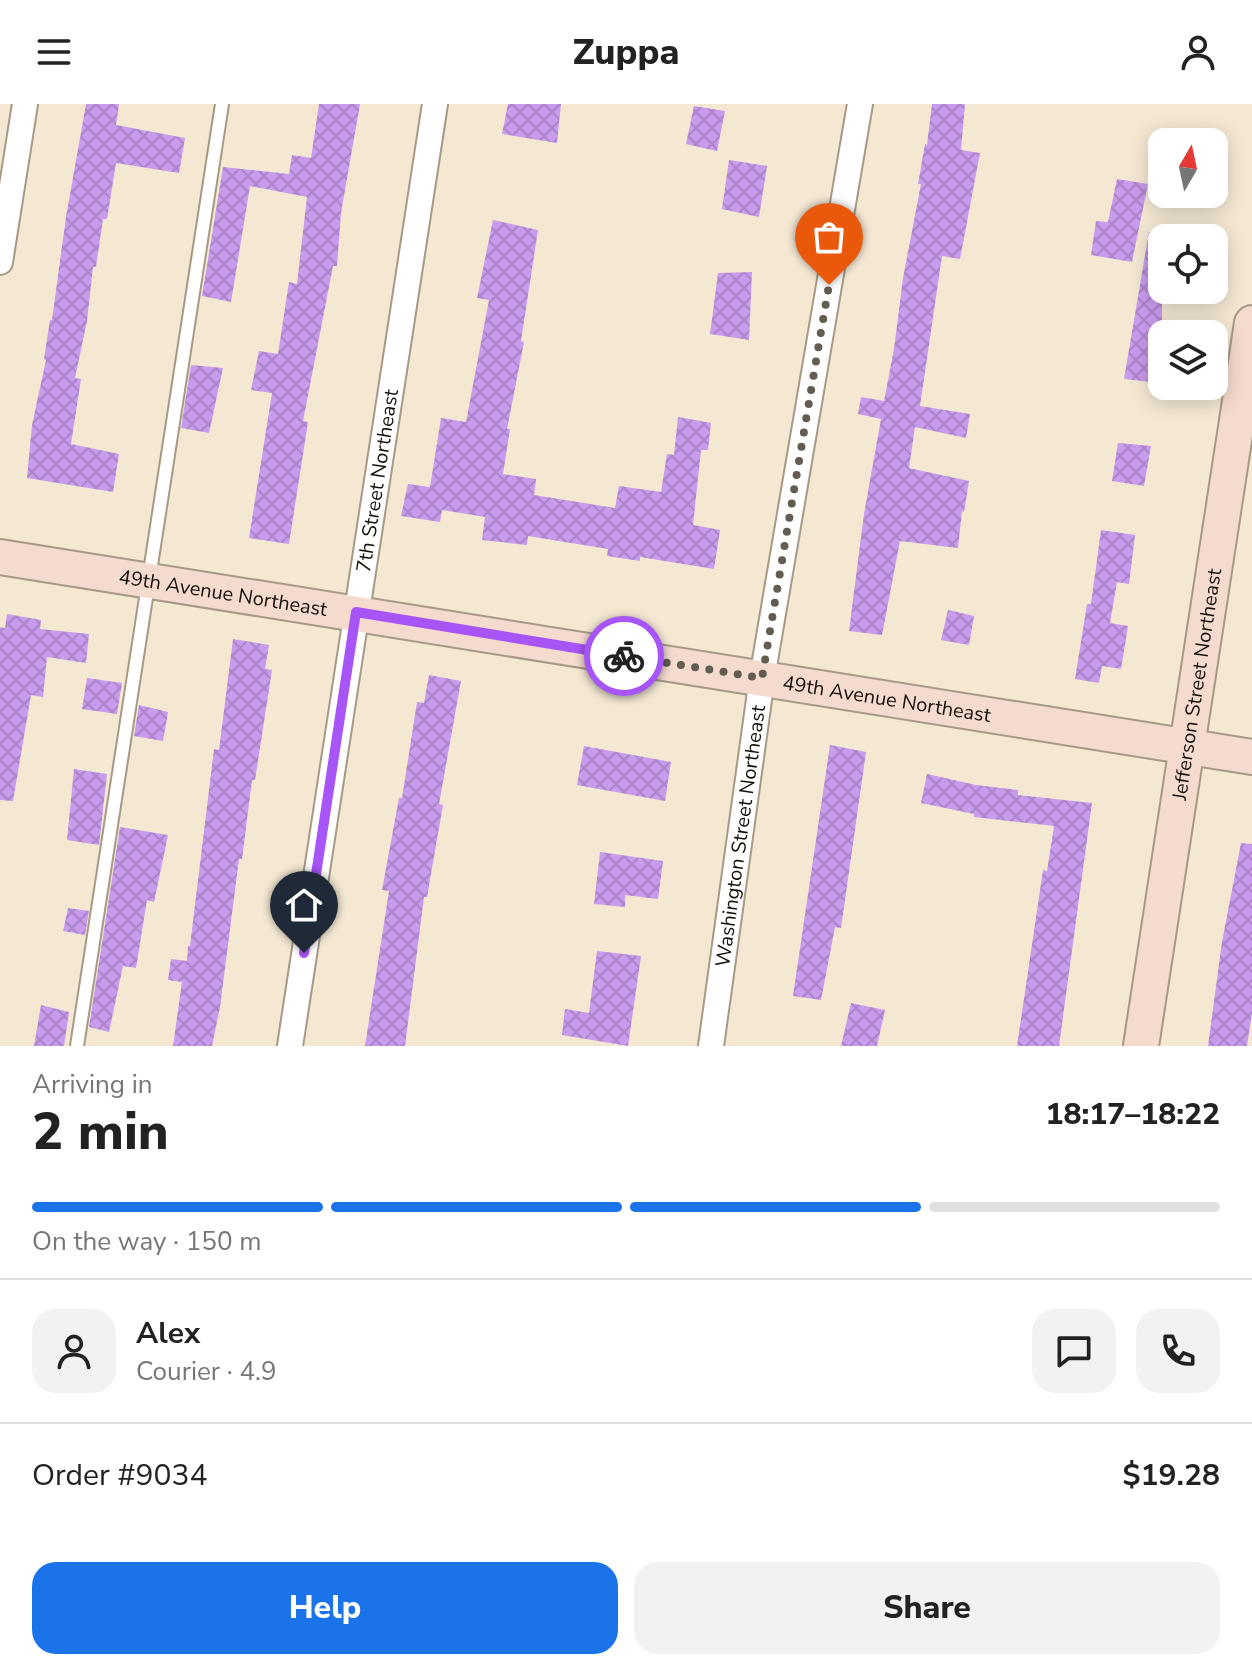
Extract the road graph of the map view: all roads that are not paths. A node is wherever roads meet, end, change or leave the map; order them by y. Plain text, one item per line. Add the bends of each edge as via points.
1 (25, 104) edge
2 (222, 104) edge
3 (435, 104) edge
4 (860, 104) edge
5 (0, 262) edge
6 (1252, 323) edge
7 (0, 557) edge
8 (150, 580) junction
9 (356, 612) junction
10 (762, 678) junction
11 (1187, 746) junction
12 (1252, 757) edge
13 (77, 1046) edge
14 (290, 1046) edge
15 (711, 1046) edge
16 (1141, 1046) edge

1 - 5 street
2 - 8 lane
3 - 9 street, 7th Street Northeast
4 - 10 street, Washington Street Northeast
6 - 11 street, Jefferson Street Northeast
7 - 8 street, 49th Avenue Northeast
8 - 9 street, 49th Avenue Northeast
8 - 13 lane
9 - 10 street, 49th Avenue Northeast
9 - 14 street, 7th Street Northeast
10 - 11 street, 49th Avenue Northeast
10 - 15 street, Washington Street Northeast
11 - 12 street, 49th Avenue Northeast
11 - 16 street, Jefferson Street Northeast

